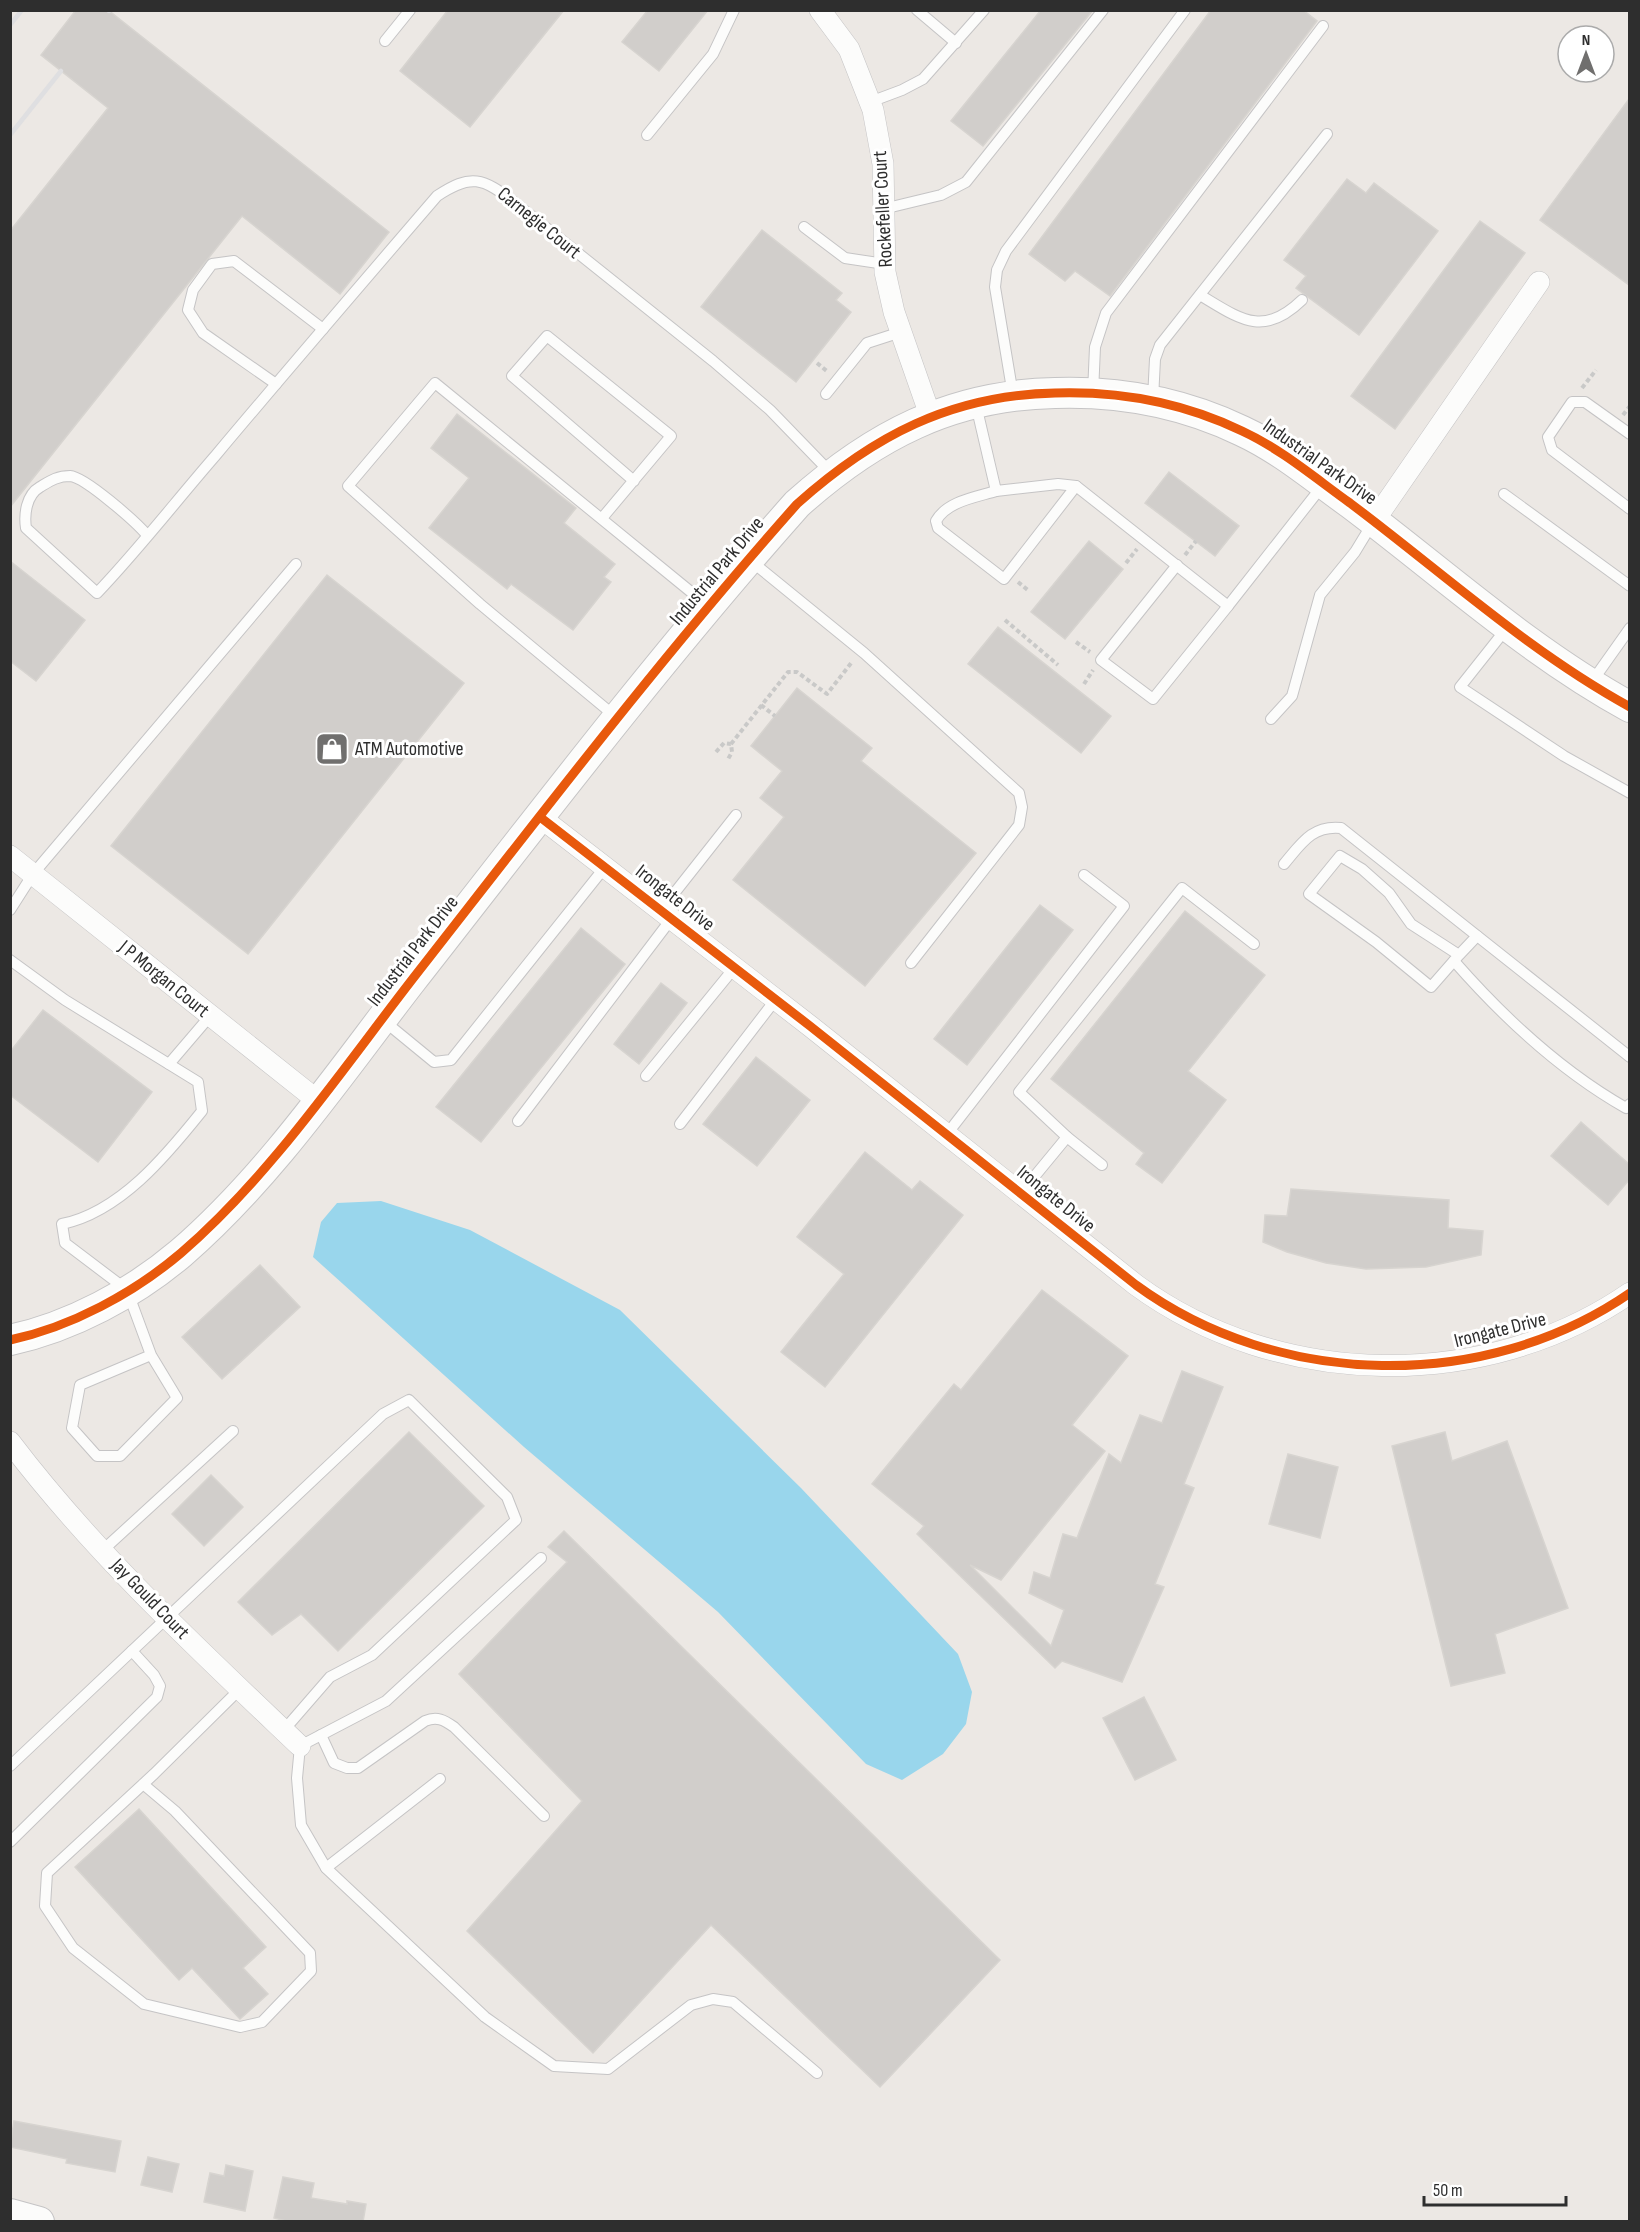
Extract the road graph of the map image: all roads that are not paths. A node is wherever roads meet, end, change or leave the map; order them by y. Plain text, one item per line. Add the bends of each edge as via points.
1 (410, 10) edge
2 (734, 10) edge
3 (820, 10) edge
4 (917, 10) edge
5 (984, 10) edge
6 (1103, 10) edge
7 (1185, 10) edge
8 (1323, 26) dead end
9 (385, 41) dead end
10 (956, 42) junction
11 (870, 102) junction
12 (1327, 134) dead end
13 (647, 135) dead end
14 (883, 209) junction
15 (804, 227) dead end
16 (885, 264) junction
17 (1539, 282) dead end
18 (1200, 295) junction
19 (1302, 300) dead end
20 (323, 329) junction
21 (901, 332) junction
22 (276, 384) junction
23 (1093, 393) junction
24 (826, 394) dead end
25 (1013, 396) junction
26 (975, 402) junction
27 (1153, 402) junction
28 (930, 415) junction
29 (1629, 434) edge
30 (832, 474) junction
31 (634, 481) junction
32 (1324, 484) junction
33 (1076, 486) junction
34 (996, 491) junction
35 (1504, 494) dead end
36 (1629, 509) edge
37 (603, 518) junction
38 (1374, 521) junction
39 (147, 535) junction
40 (748, 559) junction
41 (296, 564) dead end
42 (1177, 565) junction
43 (1629, 586) edge
44 (1228, 606) junction
45 (710, 607) junction
46 (1508, 626) junction
47 (1629, 628) edge
48 (1591, 683) junction
49 (1629, 707) edge
50 (619, 719) junction
51 (1271, 719) dead end
52 (1629, 793) edge
53 (736, 815) dead end
54 (540, 817) junction
55 (10, 856) edge
56 (1284, 864) dead end
57 (605, 867) junction
58 (33, 874) junction
59 (1084, 875) dead end
60 (10, 910) edge
61 (667, 914) junction
62 (1477, 936) junction
63 (1254, 944) dead end
64 (1457, 958) junction
65 (10, 960) edge
66 (911, 963) dead end
67 (735, 967) junction
68 (776, 999) junction
69 (210, 1016) junction
70 (382, 1019) junction
71 (1629, 1057) edge
72 (169, 1064) junction
73 (646, 1076) dead end
74 (318, 1101) junction
75 (1629, 1104) edge
76 (518, 1121) dead end
77 (680, 1124) dead end
78 (946, 1134) junction
79 (1067, 1137) junction
80 (1102, 1165) dead end
81 (1020, 1194) junction
82 (127, 1290) junction
83 (1629, 1293) edge
84 (10, 1340) edge
85 (151, 1355) junction
86 (232, 1431) dead end
87 (10, 1442) edge
88 (103, 1550) junction
89 (541, 1558) dead end
90 (168, 1618) junction
91 (132, 1651) junction
92 (240, 1689) junction
93 (284, 1730) junction
94 (321, 1735) junction
95 (300, 1746) junction
96 (10, 1766) edge
97 (440, 1779) dead end
98 (143, 1784) junction
99 (544, 1816) dead end
100 (10, 1842) edge
101 (326, 1868) junction
102 (817, 2073) dead end
103 (10, 2214) edge
104 (39, 2222) edge

1 - 9 lane
2 - 13 lane via 713,54
3 - 11 street, Rockefeller Court via 849,49
4 - 10 lane
5 - 10 lane
6 - 14 lane via 966,182 941,195
7 - 25 lane via 1006,251 997,270 995,287
8 - 23 lane via 1106,313 1095,347
10 - 11 lane via 923,78
11 - 14 street, Rockefeller Court via 883,164
12 - 18 lane
14 - 16 street, Rockefeller Court
15 - 16 lane via 845,258
16 - 21 street, Rockefeller Court
17 - 38 street
18 - 19 lane via 1241,318 1263,323 1287,316
18 - 27 lane via 1160,345 1154,366
20 - 22 lane, Carnegie Court
20 - 22 lane via 234,261 212,264 193,290 188,310 203,333
20 - 30 lane, Carnegie Court via 437,196 458,182 494,186 713,361 770,410
21 - 24 lane via 867,343
21 - 28 street, Rockefeller Court
22 - 39 lane, Carnegie Court
23 - 25 street, Industrial Park Drive
23 - 27 street, Industrial Park Drive
25 - 26 street, Industrial Park Drive
26 - 28 street, Industrial Park Drive
26 - 34 lane
27 - 32 street, Industrial Park Drive via 1207,416 1243,431
28 - 30 street, Industrial Park Drive via 861,453
29 - 36 lane via 1584,402 1572,402 1548,437 1552,450
30 - 40 street, Industrial Park Drive via 797,504
31 - 31 lane via 512,376 547,336 671,436
31 - 37 lane
32 - 38 street, Industrial Park Drive
32 - 44 lane
33 - 34 lane via 1058,484
33 - 34 lane via 1004,579 938,528 936,521 960,503
33 - 42 lane
35 - 43 lane
37 - 45 lane
37 - 50 lane via 435,383 348,486 480,604
38 - 46 street, Industrial Park Drive
38 - 51 lane via 1320,596 1292,696
39 - 39 lane, Carnegie Court via 130,516 72,476 55,477 35,490 23,514 26,528 97,593
40 - 45 street, Industrial Park Drive
40 - 66 lane via 864,653 1019,793 1019,825
41 - 58 lane
42 - 44 lane
42 - 44 lane via 1101,660 1153,699
45 - 50 street, Industrial Park Drive
46 - 48 street, Industrial Park Drive
46 - 52 lane via 1460,687 1564,756
47 - 48 lane
48 - 49 street, Industrial Park Drive
50 - 54 street, Industrial Park Drive
53 - 61 lane
54 - 57 street, Irongate Drive
54 - 70 street, Industrial Park Drive
55 - 58 street, J P Morgan Court
56 - 62 lane via 1320,828 1341,828
57 - 61 street, Irongate Drive
57 - 70 lane via 451,1060 434,1062
58 - 60 lane
58 - 69 street, J P Morgan Court
59 - 78 lane via 1124,906
61 - 67 street, Irongate Drive
61 - 76 lane
62 - 64 lane
62 - 71 lane
63 - 79 lane via 1182,888 1019,1092
64 - 64 lane via 1411,924 1389,893 1362,869 1340,856 1309,894 1431,987
64 - 75 lane via 1479,988 1557,1061 1606,1097 1626,1108
65 - 72 lane via 65,1000
67 - 68 street, Irongate Drive
67 - 73 lane
68 - 77 lane
68 - 78 street, Irongate Drive
69 - 72 lane
69 - 74 street, J P Morgan Court
70 - 74 street, Industrial Park Drive
72 - 82 lane via 198,1082 202,1111 157,1166 83,1220 62,1224 65,1243
74 - 82 street, Industrial Park Drive via 213,1224 179,1254
78 - 81 street, Irongate Drive
79 - 80 lane
79 - 81 lane
81 - 83 street, Irongate Drive via 1164,1306 1224,1335 1281,1354 1409,1366 1511,1349 1573,1327
82 - 84 street, Industrial Park Drive via 53,1326
82 - 85 lane
85 - 85 lane via 80,1385 72,1428 97,1456 120,1456 177,1398
86 - 88 lane
87 - 88 street, Jay Gould Court
88 - 90 street, Jay Gould Court
89 - 94 lane via 386,1701
90 - 91 lane
90 - 92 street, Jay Gould Court
90 - 93 lane via 383,1414 410,1400 507,1497 516,1520 372,1655 330,1677
91 - 96 lane
91 - 100 lane via 154,1675 160,1686 157,1696
92 - 93 street, Jay Gould Court
92 - 98 lane
93 - 95 street, Jay Gould Court
94 - 95 lane
94 - 99 lane via 334,1763 358,1768 424,1722 434,1718 445,1721
95 - 101 lane via 297,1778 301,1825
97 - 101 lane
98 - 98 lane via 47,1873 45,1906 73,1948 144,2004 240,2026 261,2022 311,1971 310,1953 175,1811
101 - 102 lane via 485,2017 554,2066 608,2068 691,2005 713,1999 733,2002
103 - 104 street

